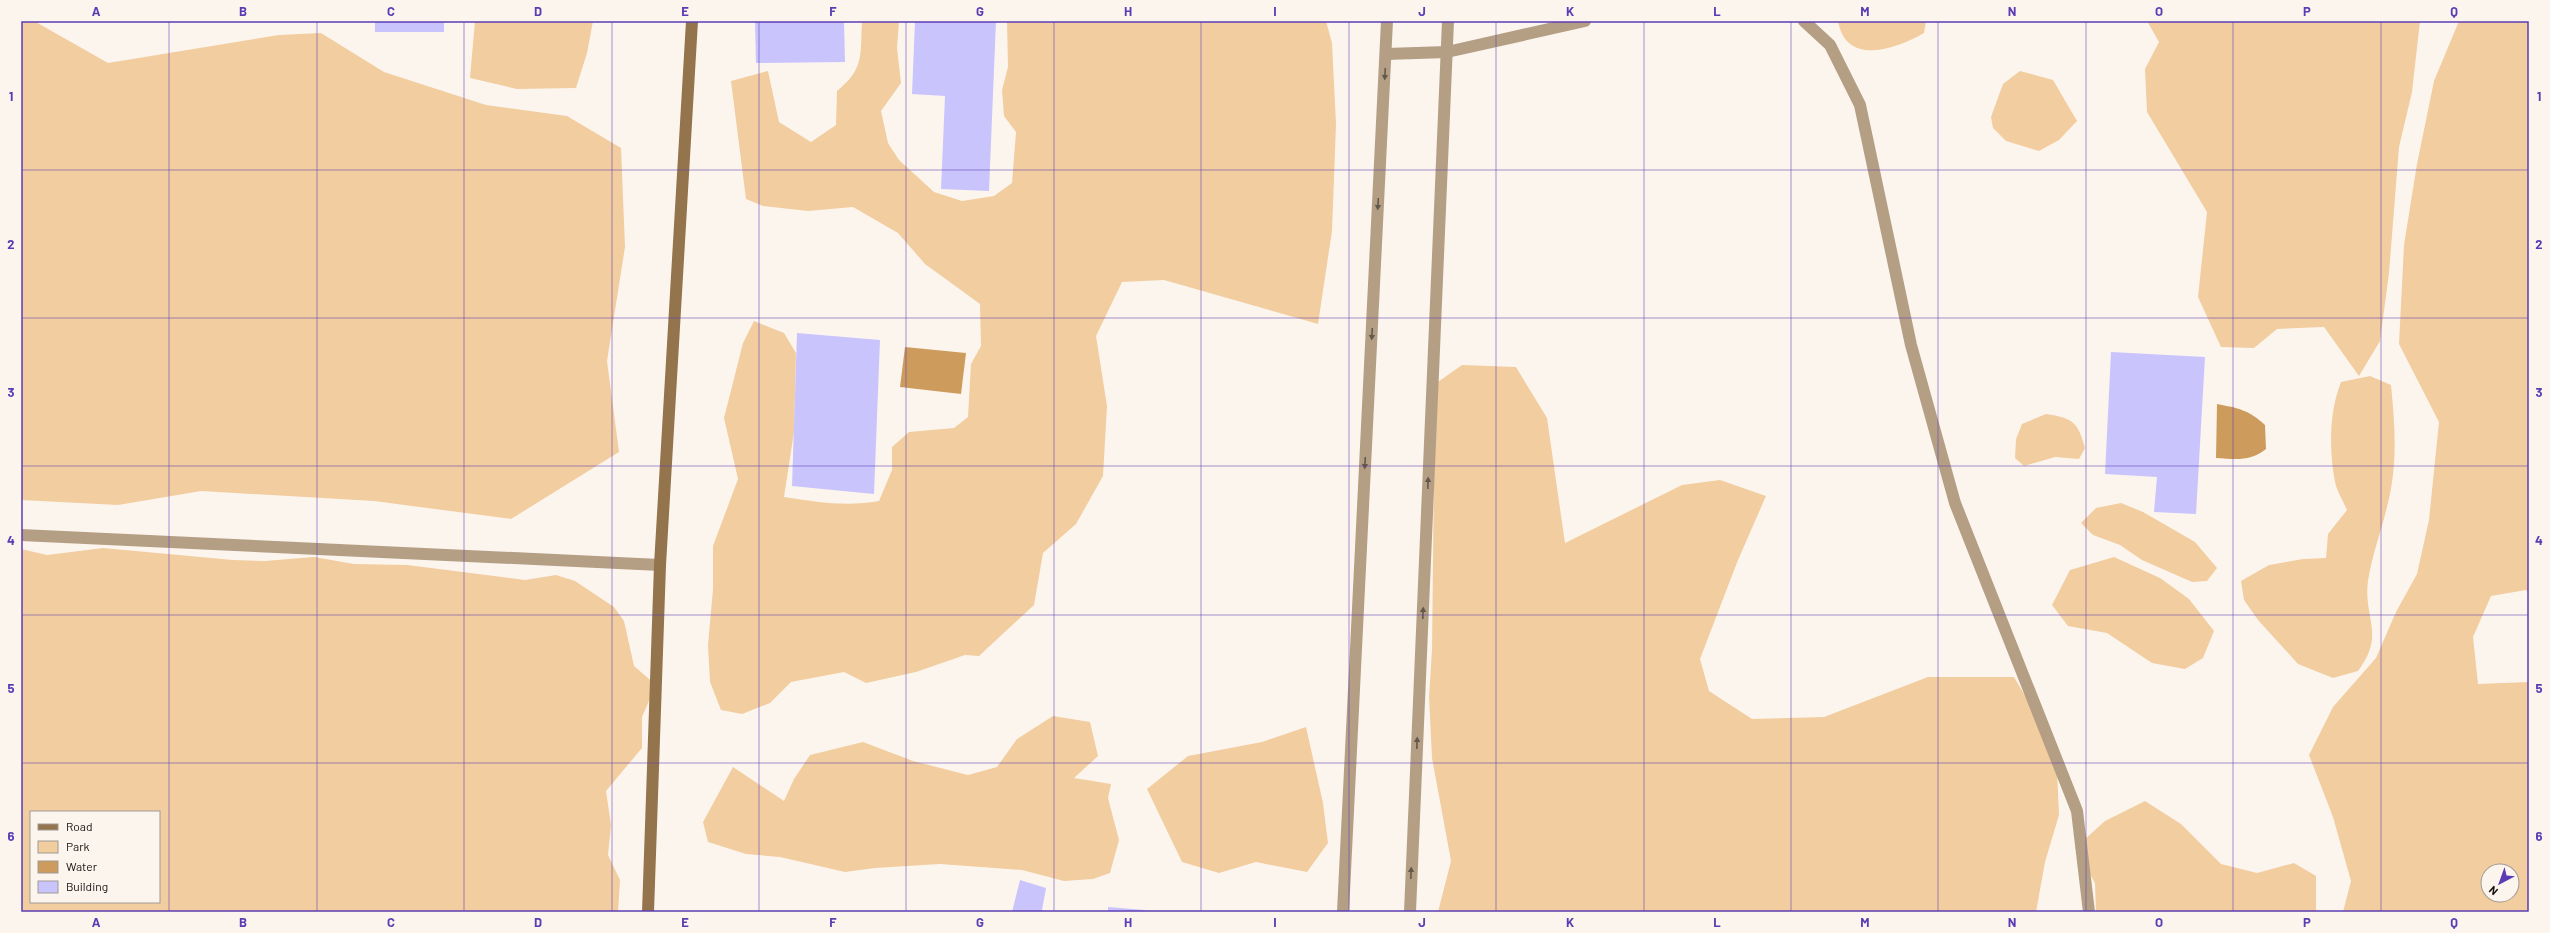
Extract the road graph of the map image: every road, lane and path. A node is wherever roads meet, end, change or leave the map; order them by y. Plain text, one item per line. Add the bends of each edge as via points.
1 (692, 21) edge
2 (1387, 21) edge
3 (1448, 21) edge
4 (1585, 21) edge
5 (1804, 21) edge
6 (1447, 52) junction
7 (1386, 54) junction
8 (21, 535) edge
9 (660, 565) junction
10 (648, 912) edge
11 (1343, 912) edge
12 (1410, 912) edge
13 (2088, 912) edge

1 - 9 street
2 - 7 street
3 - 6 street
4 - 6 street
5 - 13 street via 1830,45 1860,105 1912,345 1955,503 2077,811
6 - 7 street
12 -> 6 street
7 -> 11 street
8 - 9 street
9 - 10 street

